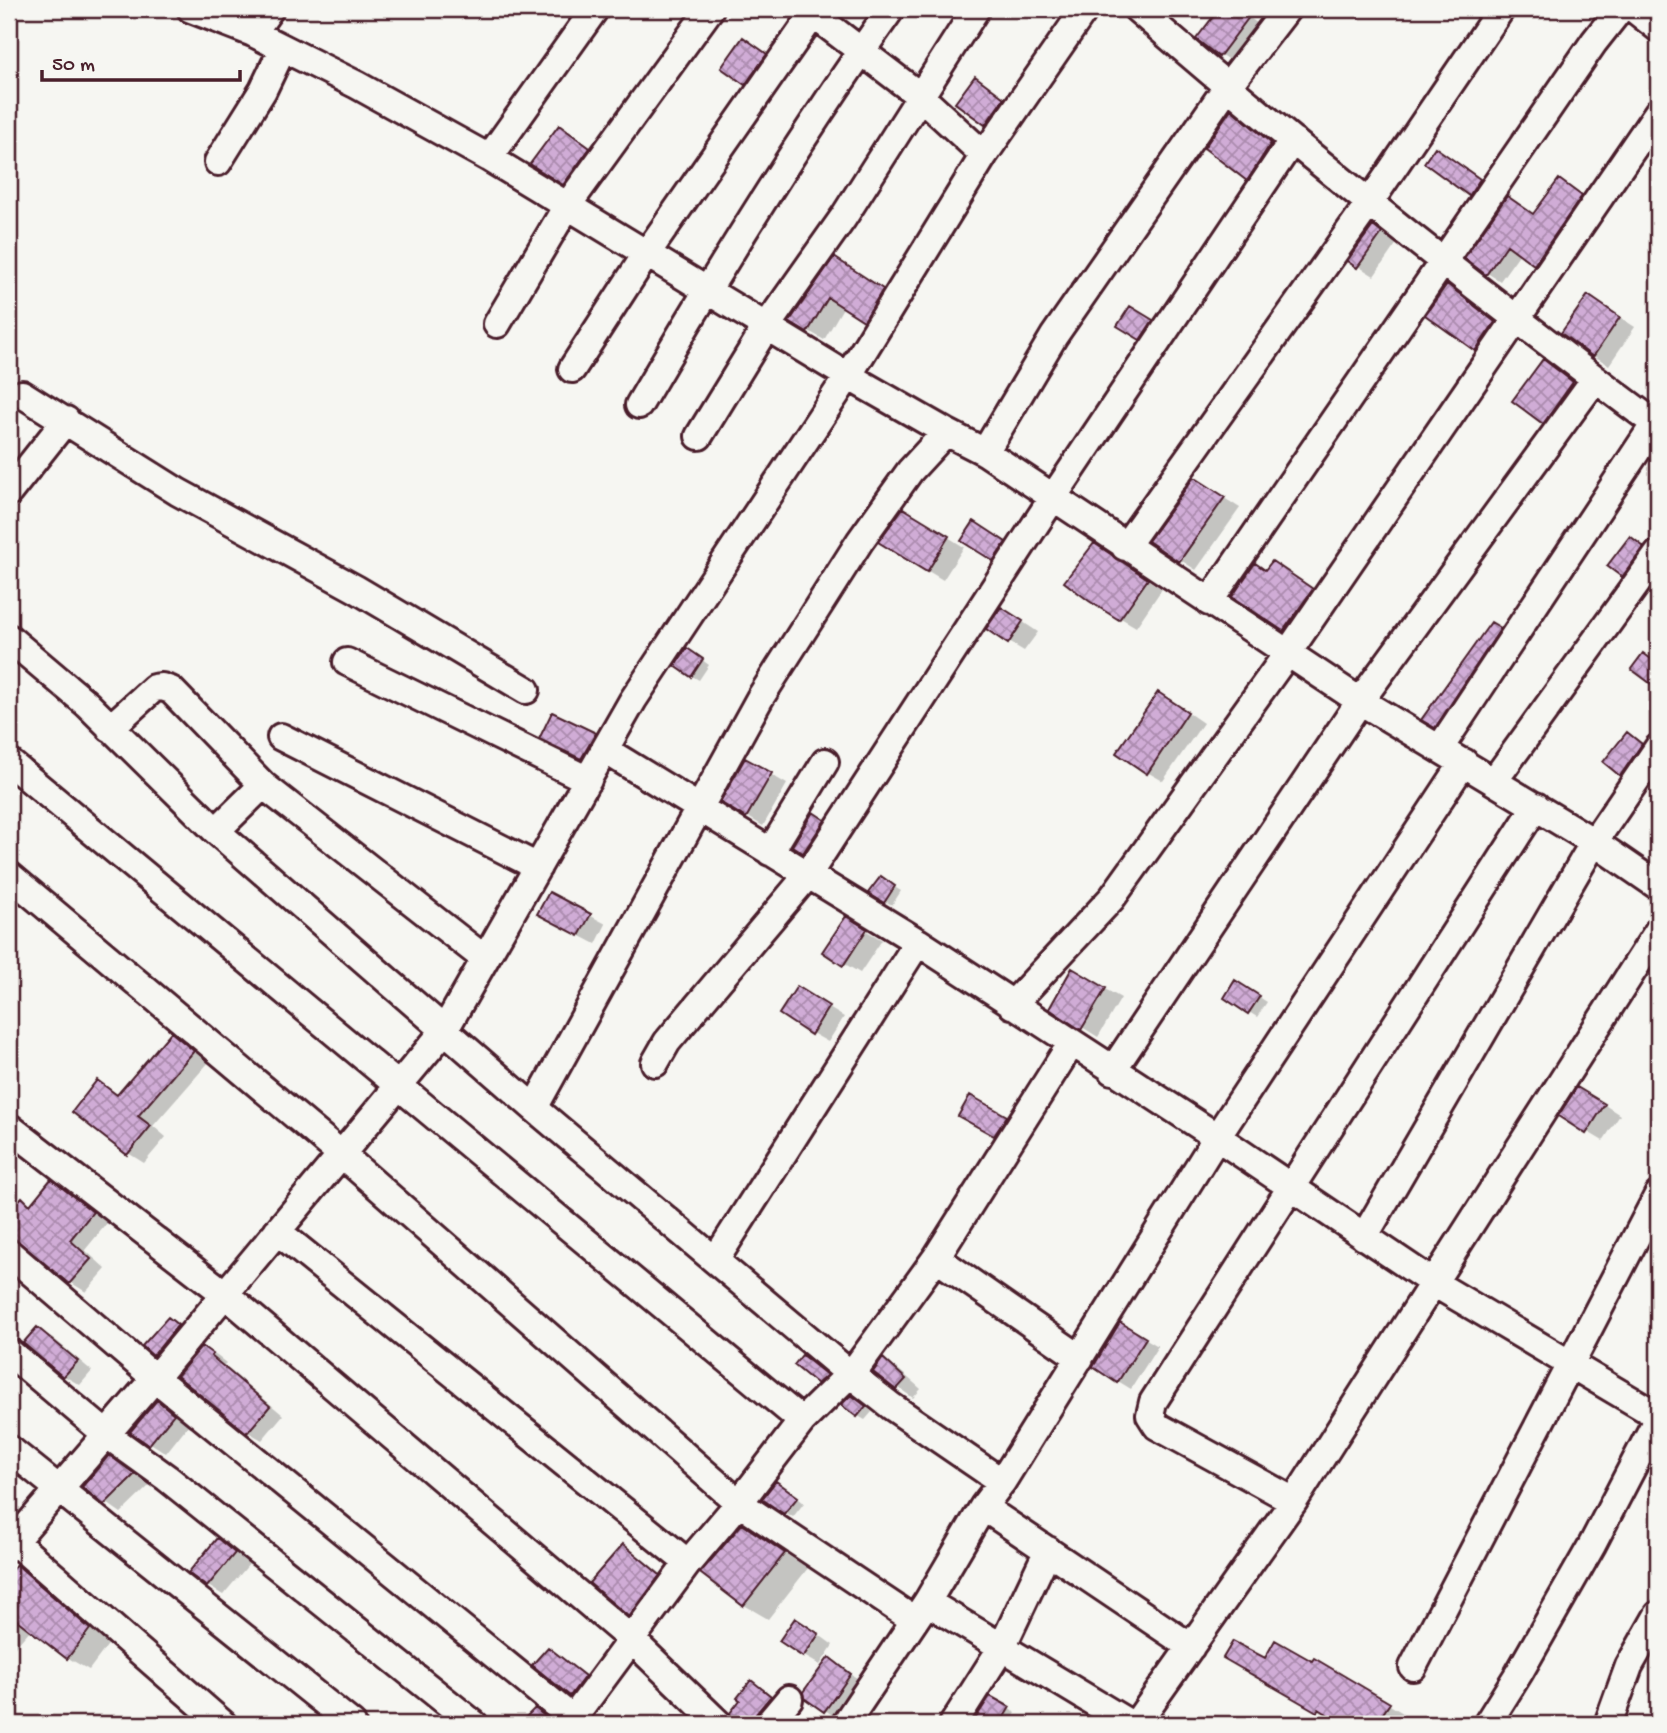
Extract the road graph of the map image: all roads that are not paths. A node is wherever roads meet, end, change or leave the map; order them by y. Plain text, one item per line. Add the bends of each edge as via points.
1 (191, 9) edge
2 (270, 9) edge
3 (595, 9) edge
4 (710, 9) edge
5 (891, 9) edge
6 (976, 9) edge
7 (1085, 9) edge
8 (1137, 9) edge
9 (1287, 9) edge
10 (1501, 9) edge
11 (1620, 9) edge
12 (1634, 9) edge
13 (812, 11) edge
14 (1658, 28) edge
15 (253, 33) junction
16 (283, 48) junction
17 (860, 52) junction
18 (1227, 87) junction
19 (920, 96) junction
20 (1658, 112) edge
21 (1294, 141) junction
22 (984, 155) junction
23 (489, 158) junction
24 (218, 162) dead end
25 (1370, 202) junction
26 (567, 206) junction
27 (647, 254) junction
28 (1442, 260) junction
29 (707, 289) junction
30 (1516, 319) junction
31 (497, 324) dead end
32 (766, 327) junction
33 (572, 369) dead end
34 (848, 376) junction
35 (1595, 379) junction
36 (22, 394) dead end
37 (639, 405) dead end
38 (66, 420) junction
39 (1657, 423) edge
40 (946, 432) junction
41 (699, 436) dead end
42 (985, 452) junction
43 (9, 492) edge
44 (1052, 499) junction
45 (1125, 547) junction
46 (1658, 554) edge
47 (1209, 602) junction
48 (9, 638) edge
49 (1287, 654) junction
50 (347, 662) dead end
51 (526, 690) dead end
52 (1360, 701) junction
53 (110, 728) junction
54 (281, 737) dead end
55 (1440, 748) junction
56 (1658, 748) edge
57 (605, 750) junction
58 (9, 762) edge
59 (825, 762) dead end
60 (1464, 762) junction
61 (588, 780) junction
62 (1494, 781) junction
63 (263, 785) junction
64 (699, 806) junction
65 (1536, 806) junction
66 (216, 831) junction
67 (1594, 842) junction
68 (770, 852) junction
69 (538, 867) junction
70 (9, 875) edge
71 (807, 876) junction
72 (1658, 886) edge
73 (1658, 931) edge
74 (918, 942) junction
75 (485, 959) junction
76 (1012, 1005) junction
77 (444, 1031) junction
78 (1071, 1044) junction
79 (655, 1063) dead end
80 (1112, 1071) junction
81 (397, 1087) junction
82 (534, 1108) junction
83 (9, 1127) edge
84 (1217, 1137) junction
85 (341, 1154) junction
86 (1292, 1188) junction
87 (1658, 1195) edge
88 (277, 1231) junction
89 (1364, 1237) junction
90 (9, 1254) edge
91 (936, 1258) junction
92 (716, 1259) junction
93 (1432, 1282) junction
94 (225, 1294) junction
95 (9, 1352) edge
96 (1080, 1358) junction
97 (1571, 1365) junction
98 (850, 1374) junction
99 (155, 1378) junction
100 (1658, 1417) edge
101 (802, 1421) junction
102 (106, 1434) junction
103 (9, 1449) edge
104 (1002, 1482) junction
105 (59, 1491) junction
106 (1294, 1501) junction
107 (739, 1503) junction
108 (983, 1507) junction
109 (10, 1542) edge
110 (1048, 1550) junction
111 (688, 1563) junction
112 (920, 1611) junction
113 (1658, 1615) edge
114 (632, 1640) junction
115 (1002, 1647) junction
116 (1191, 1647) junction
117 (1413, 1667) dead end
118 (789, 1699) dead end
119 (571, 1722) edge
120 (1141, 1722) edge
121 (223, 1724) edge
122 (352, 1724) edge
123 (474, 1724) edge
124 (719, 1724) edge
125 (768, 1724) edge
126 (845, 1724) edge
127 (953, 1724) edge
128 (1487, 1724) edge
129 (1608, 1724) edge

1 - 15 street
2 - 15 street
3 - 23 street
4 - 26 street
5 - 17 street
6 - 19 street
7 - 22 street
8 - 18 street
9 - 18 street
10 - 25 street
11 - 28 street
12 - 14 street
13 - 17 street
13 - 27 street
15 - 16 street
16 - 23 street
16 - 24 street
17 - 19 street
17 - 29 street
18 - 21 street
18 - 42 street via 1054,336
19 - 22 street
19 - 32 street via 843,218
20 - 30 street
21 - 25 street
21 - 44 street
22 - 34 street
23 - 26 street
25 - 28 street
25 - 45 street
26 - 27 street
26 - 31 street
27 - 29 street
27 - 33 street
28 - 30 street
28 - 47 street
29 - 32 street
29 - 37 street
30 - 35 street
30 - 49 street
32 - 34 street
32 - 41 street
34 - 40 street
34 - 57 street via 633,700
35 - 39 street
35 - 52 street
36 - 38 street
38 - 43 street
38 - 51 street via 178,492 356,589
39 - 55 street
40 - 42 street
40 - 64 street via 910,471 860,541 760,698
42 - 44 street
44 - 45 street
44 - 71 street
45 - 47 street
46 - 62 street
47 - 49 street
48 - 53 street
49 - 52 street
49 - 76 street via 1112,898
50 - 61 street
52 - 55 street
52 - 80 street
53 - 63 street via 153,688 171,690
53 - 66 street
54 - 69 street
55 - 60 street
56 - 67 street
57 - 61 street
57 - 64 street
58 - 81 street
59 - 68 street
60 - 62 street
60 - 84 street
61 - 69 street
62 - 65 street
63 - 66 street
63 - 75 street
64 - 68 street
64 - 82 street
65 - 67 street
65 - 86 street
66 - 77 street
67 - 72 street
67 - 89 street
68 - 71 street
69 - 75 street
70 - 85 street
71 - 74 street
71 - 79 street via 667,1042
73 - 93 street
74 - 76 street
74 - 92 street
75 - 77 street
76 - 78 street
77 - 81 street
77 - 82 street
78 - 80 street
78 - 91 street
80 - 84 street
81 - 85 street
81 - 101 street
82 - 92 street
83 - 94 street
84 - 86 street
84 - 96 street
85 - 88 street
85 - 107 street
86 - 89 street
86 - 106 street via 1153,1402 1150,1415 1157,1426
87 - 97 street
88 - 94 street
88 - 111 street
89 - 93 street
90 - 99 street
91 - 96 street
91 - 98 street
92 - 98 street
93 - 97 street
93 - 106 street
94 - 99 street
94 - 114 street
95 - 102 street
96 - 104 street
97 - 100 street
97 - 117 street
98 - 101 street
98 - 104 street
99 - 102 street
99 - 119 street
100 - 128 street via 1592,1545
101 - 107 street
102 - 105 street
102 - 123 street
103 - 105 street
104 - 108 street
105 - 109 street
105 - 122 street
106 - 116 street
107 - 111 street
107 - 112 street
108 - 110 street
108 - 112 street
109 - 121 street
110 - 115 street
110 - 116 street
111 - 114 street
112 - 115 street
112 - 126 street
113 - 129 street via 1629,1666
114 - 119 street
114 - 124 street
115 - 120 street
115 - 127 street
116 - 120 street
118 - 125 street

